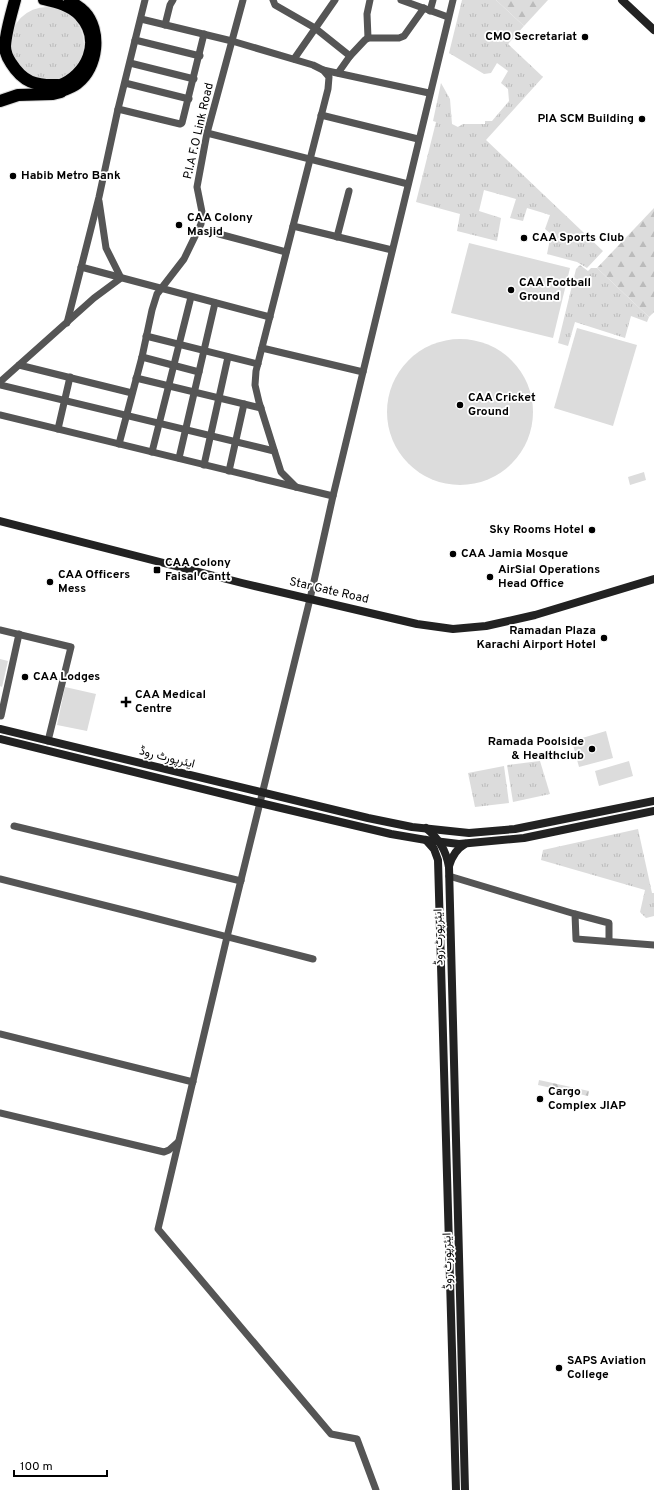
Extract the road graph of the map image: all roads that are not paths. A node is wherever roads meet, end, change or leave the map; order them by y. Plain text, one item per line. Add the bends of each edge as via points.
1 (7, 0) edge
2 (14, 0) edge
3 (44, 0) edge
4 (69, 0) edge
5 (145, 0) edge
6 (173, 0) edge
7 (243, 0) edge
8 (273, 0) edge
9 (335, 0) edge
10 (370, 0) edge
11 (401, 0) edge
12 (433, 0) edge
13 (453, 0) edge
14 (622, 0) edge
15 (427, 9) junction
16 (448, 17) junction
17 (140, 19) junction
18 (165, 26) junction
19 (0, 28) edge
20 (315, 28) junction
21 (654, 30) edge
22 (204, 34) junction
23 (368, 38) junction
24 (136, 40) junction
25 (232, 41) junction
26 (200, 56) junction
27 (350, 56) junction
28 (294, 59) junction
29 (130, 63) junction
30 (323, 70) junction
31 (338, 73) junction
32 (194, 78) junction
33 (125, 83) junction
34 (59, 89) junction
35 (430, 93) junction
36 (189, 99) junction
37 (0, 101) edge
38 (118, 110) junction
39 (321, 115) junction
40 (207, 133) junction
41 (418, 139) junction
42 (310, 160) junction
43 (408, 184) junction
44 (349, 191) dead end
45 (99, 197) junction
46 (293, 226) junction
47 (220, 234) dead end
48 (337, 237) junction
49 (392, 250) junction
50 (286, 252) junction
51 (81, 267) junction
52 (122, 278) junction
53 (162, 288) junction
54 (191, 297) junction
55 (215, 303) junction
56 (270, 316) junction
57 (67, 323) junction
58 (146, 336) junction
59 (179, 345) junction
60 (262, 348) junction
61 (204, 351) junction
62 (228, 357) junction
63 (142, 358) junction
64 (258, 364) junction
65 (19, 365) junction
66 (174, 365) junction
67 (199, 372) junction
68 (363, 372) junction
69 (70, 377) junction
70 (136, 378) junction
71 (0, 383) edge
72 (169, 386) junction
73 (194, 392) junction
74 (132, 394) junction
75 (219, 398) junction
76 (65, 400) junction
77 (244, 404) junction
78 (261, 408) junction
79 (0, 415) edge
80 (126, 415) junction
81 (160, 423) junction
82 (58, 429) junction
83 (185, 430) junction
84 (210, 436) junction
85 (236, 442) junction
86 (119, 444) junction
87 (274, 451) junction
88 (152, 452) junction
89 (178, 458) junction
90 (204, 465) junction
91 (229, 471) junction
92 (296, 487) junction
93 (333, 496) junction
94 (0, 521) edge
95 (654, 580) edge
96 (310, 599) junction
97 (0, 630) edge
98 (19, 634) junction
99 (0, 716) edge
100 (0, 729) edge
101 (0, 739) edge
102 (48, 741) junction
103 (262, 793) junction
104 (651, 802) edge
105 (260, 803) junction
106 (652, 811) edge
107 (14, 826) dead end
108 (426, 828) junction
109 (468, 833) junction
110 (426, 840) junction
111 (440, 842) junction
112 (452, 843) junction
113 (466, 843) junction
114 (445, 851) junction
115 (438, 860) junction
116 (449, 867) junction
117 (449, 876) junction
118 (0, 879) edge
119 (241, 881) junction
120 (575, 914) junction
121 (227, 937) junction
122 (609, 941) junction
123 (654, 944) edge
124 (313, 960) dead end
125 (0, 1034) edge
126 (192, 1082) junction
127 (0, 1113) edge
128 (178, 1142) junction
129 (376, 1490) edge
130 (456, 1490) edge
131 (465, 1490) edge

1 - 19 highway
2 - 34 highway via 5,45 6,54 24,79
3 - 34 main road via 64,6 78,15 88,29 90,40 86,62 75,76
4 - 34 main road via 86,12 91,20 96,48 91,67 79,83 72,88
5 - 17 street
6 - 18 street
7 - 25 street, P.I.A F.O Link Road
8 - 20 street via 275,5
9 - 20 street
10 - 23 street via 366,21
11 - 15 street
12 - 15 street
13 - 16 street
14 - 21 main road
15 - 16 street
15 - 23 street via 404,36
16 - 35 street
17 - 18 street
17 - 24 street
18 - 22 street
20 - 27 street
20 - 28 street
22 - 25 street
22 - 26 street
23 - 27 street
24 - 26 street
24 - 29 street
25 - 28 street
25 - 40 street, P.I.A F.O Link Road
26 - 32 street
27 - 31 street
28 - 30 street
29 - 32 street
29 - 33 street
30 - 31 street
30 - 39 street via 329,77
31 - 35 street
32 - 36 street
33 - 36 street
33 - 38 street
34 - 37 highway via 53,94 18,94
35 - 41 street
36 - 38 street via 180,124
38 - 45 street
39 - 41 street
39 - 42 street
40 - 42 street
40 - 53 street, P.I.A F.O Link Road via 197,187 202,212 201,224 184,259
41 - 43 street
42 - 43 street
42 - 46 street
43 - 49 street
44 - 48 street
45 - 51 street
45 - 52 street via 106,248
46 - 48 street
46 - 50 street
47 - 50 street
48 - 49 street
49 - 68 street
50 - 56 street
51 - 52 street
51 - 57 street
52 - 53 street
52 - 57 street via 94,298
53 - 54 street
53 - 58 street, P.I.A F.O Link Road via 157,294
54 - 55 street
54 - 59 street
55 - 56 street
55 - 61 street
56 - 60 street
57 - 65 street
58 - 59 street
58 - 63 street, P.I.A F.O Link Road
59 - 61 street
59 - 66 street
60 - 64 street
60 - 68 street
61 - 62 street
61 - 67 street
62 - 64 street
62 - 75 street
63 - 66 street
63 - 70 street, P.I.A F.O Link Road
64 - 78 street via 255,385
65 - 69 street
65 - 71 street
66 - 67 street
66 - 72 street
67 - 73 street
68 - 93 street
69 - 74 street
69 - 76 street
70 - 72 street
70 - 74 street, P.I.A F.O Link Road
71 - 76 street
72 - 73 street
72 - 81 street
73 - 75 street
73 - 83 street
74 - 80 street, P.I.A F.O Link Road
75 - 77 street
75 - 84 street
76 - 80 street
76 - 82 street
77 - 78 street
77 - 85 street
78 - 87 street
79 - 82 street
80 - 81 street
80 - 86 street, P.I.A F.O Link Road
81 - 83 street
81 - 88 street
82 - 86 street
83 - 84 street
83 - 89 street
84 - 85 street
84 - 90 street
85 - 87 street
85 - 91 street
86 - 88 street
87 - 92 street via 281,472
88 - 89 street
89 - 90 street
90 - 91 street
91 - 92 street
92 - 93 street
93 - 96 street
94 - 96 main road, Star Gate Road
95 - 96 main road, Star Gate Road via 486,626 453,629 417,624
96 - 103 street
97 - 98 street
98 - 99 street
98 - 102 street via 71,647
100 - 102 main road, ایئرپورٹ روڈ
101 - 105 main road, ایئرپورٹ روڈ
102 - 103 main road, ایئرپورٹ روڈ
103 - 105 street
103 - 108 main road, ایئرپورٹ روڈ via 368,818
104 - 106 main road
104 - 109 main road via 515,829
105 - 110 main road, ایئرپورٹ روڈ
105 - 119 street
106 - 113 main road, ایئرپورٹ روڈ via 524,838
107 - 119 street
108 - 109 main road
108 - 111 main road, ایئرپورٹ روڈ
109 - 112 main road
110 - 111 main road, ایئرپورٹ روڈ
110 - 115 main road via 434,849
111 - 112 main road, ایئرپورٹ روڈ
111 - 114 main road, ایئرپورٹ روڈ
112 - 113 main road, ایئرپورٹ روڈ
112 - 114 main road
113 - 116 main road via 456,850
114 - 115 main road
114 - 116 main road, ایئرپورٹ روڈ
115 - 130 main road, ایئرپورٹ روڈ
116 - 117 main road, ایئرپورٹ روڈ
117 - 120 street
117 - 131 main road, ایئرپورٹ روڈ
118 - 121 street
119 - 121 street
120 - 122 street via 609,923
120 - 122 street via 576,939
121 - 124 street
121 - 126 street
122 - 123 street
125 - 126 street
126 - 128 street
127 - 128 street via 164,1152
128 - 129 street via 158,1230 331,1434 357,1439

